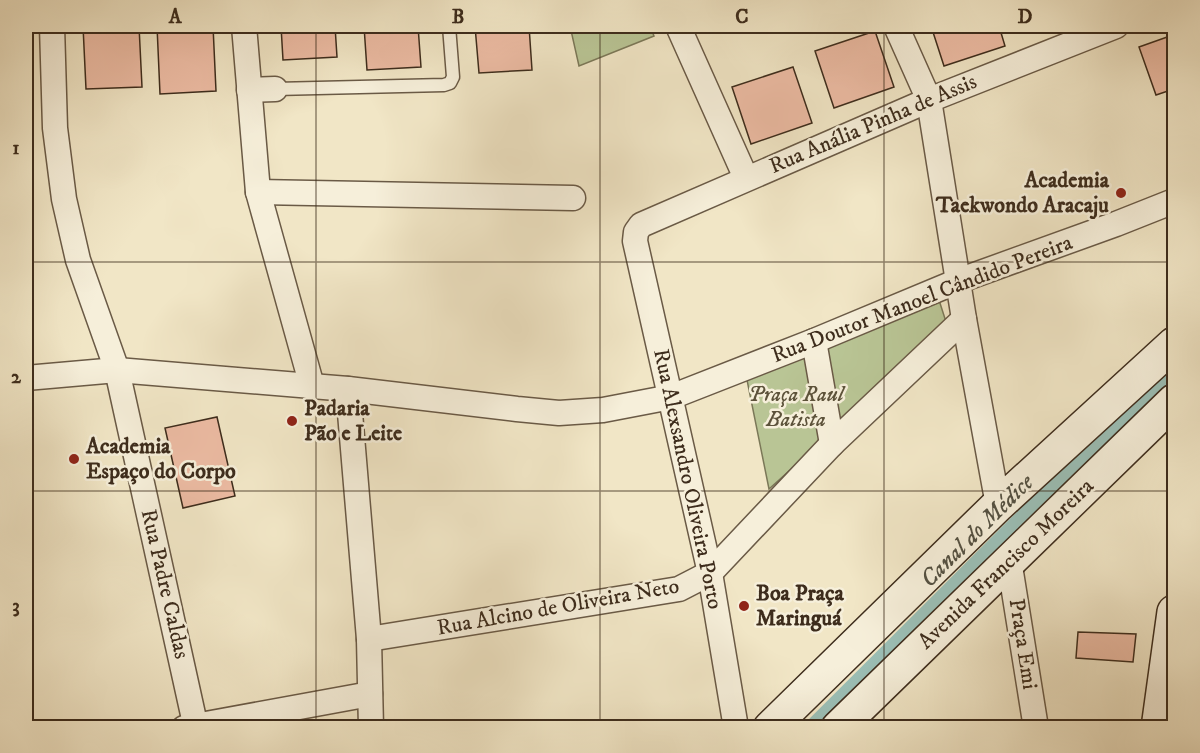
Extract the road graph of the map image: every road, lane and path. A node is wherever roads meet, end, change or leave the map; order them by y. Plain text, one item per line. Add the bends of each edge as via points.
1 (52, 26) edge
2 (244, 26) edge
3 (449, 26) edge
4 (678, 26) edge
5 (896, 26) edge
6 (1107, 27) edge
7 (275, 89) joint
8 (249, 90) junction
9 (929, 100) junction
10 (746, 178) junction
11 (258, 192) junction
12 (573, 198) dead end
13 (1174, 201) edge
14 (636, 232) joint
15 (958, 281) junction
16 (964, 319) junction
17 (814, 341) junction
18 (1174, 344) edge
19 (117, 370) junction
20 (26, 378) edge
21 (312, 386) junction
22 (348, 389) junction
23 (671, 397) junction
24 (1174, 401) edge
25 (832, 444) junction
26 (998, 505) junction
27 (1010, 560) junction
28 (710, 573) junction
29 (1174, 612) edge
30 (369, 639) junction
31 (370, 694) junction
32 (192, 727) edge
33 (371, 728) edge
34 (736, 728) edge
35 (770, 728) edge
36 (838, 728) edge
37 (1036, 728) edge
38 (1158, 728) edge

1 - 19 street, Rua Padre Caldas via 55,128 64,199 78,260
2 - 8 street
3 - 7 lane via 453,77 450,83
4 - 10 street
5 - 9 street
6 - 9 street, Rua Anália Pinha de Assis
7 - 8 street
8 - 11 street
9 - 10 street, Rua Anália Pinha de Assis
9 - 15 street
10 - 14 street, Rua Anália Pinha de Assis via 641,225
11 - 12 street
11 - 21 street
13 - 15 street, Rua Doutor Manoel Cândido Pereira
14 - 23 street, Rua Alexsandro Oliveira Porto
15 - 16 street
15 - 17 street, Rua Doutor Manoel Cândido Pereira
16 - 25 street, Rua Alcino de Oliveira Neto
16 - 26 street
17 - 23 street, Rua Doutor Manoel Cândido Pereira
17 - 25 street
18 - 26 street, Avenida Francisco Moreira
19 - 20 street, Rua Doutor Manoel Cândido Pereira
19 - 21 street, Rua Doutor Manoel Cândido Pereira
19 - 32 street, Rua Padre Caldas
21 - 22 street, Rua Doutor Manoel Cândido Pereira
22 - 23 street, Rua Doutor Manoel Cândido Pereira via 559,413 603,410
22 - 30 street
23 - 28 street, Rua Alexsandro Oliveira Porto
24 - 27 street, Avenida Francisco Moreira
25 - 28 street, Rua Alcino de Oliveira Neto
26 - 35 street, Avenida Francisco Moreira
27 - 36 street, Avenida Francisco Moreira
27 - 37 street, Praça Emi
28 - 30 street, Rua Alcino de Oliveira Neto via 679,589
28 - 34 street, Rua Alexsandro Oliveira Porto
29 - 38 street
30 - 31 street
31 - 32 street
31 - 33 street

